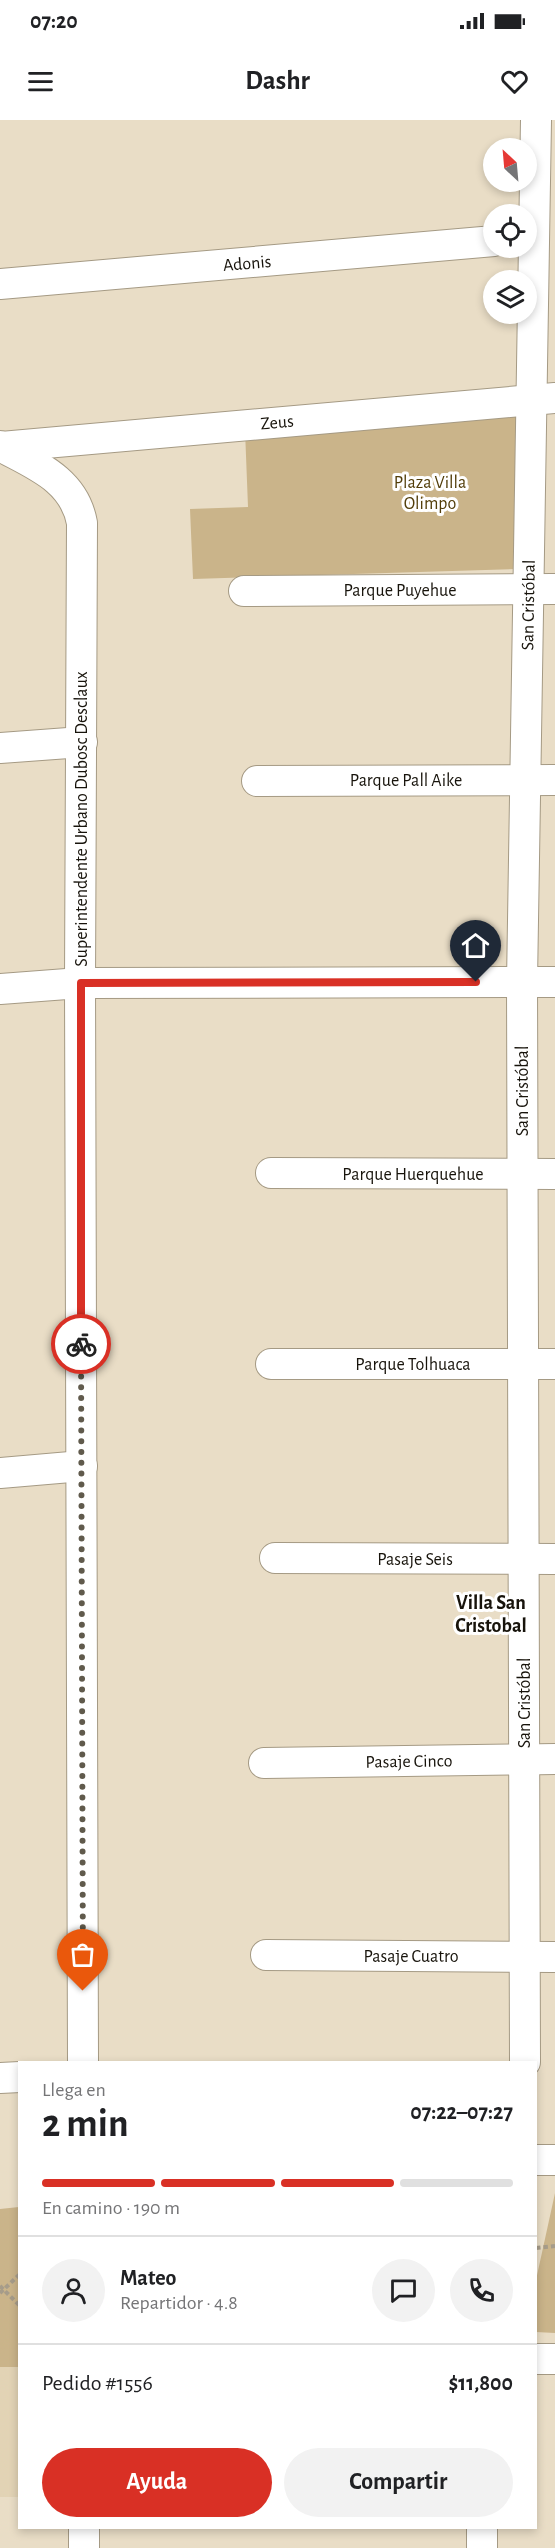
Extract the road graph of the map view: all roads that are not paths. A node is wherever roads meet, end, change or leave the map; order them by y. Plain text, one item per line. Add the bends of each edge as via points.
1 (537, 120) edge
2 (538, 237) edge
3 (483, 242) edge
4 (0, 284) edge
5 (543, 399) edge
6 (1, 447) edge
7 (542, 589) edge
8 (244, 591) dead end
9 (81, 742) junction
10 (0, 748) edge
11 (525, 780) junction
12 (555, 780) edge
13 (257, 781) dead end
14 (522, 982) junction
15 (555, 982) edge
16 (81, 983) junction
17 (0, 989) edge
18 (271, 1173) dead end
19 (523, 1174) junction
20 (555, 1174) edge
21 (271, 1364) dead end
22 (523, 1364) junction
23 (555, 1364) edge
24 (82, 1466) junction
25 (0, 1473) edge
26 (274, 1558) dead end
27 (524, 1559) junction
28 (555, 1559) edge
29 (555, 1759) edge
30 (524, 1760) junction
31 (264, 1763) dead end
32 (266, 1955) dead end
33 (525, 1957) junction
34 (555, 1957) edge
35 (83, 2061) edge
36 (525, 2061) edge
37 (18, 2077) edge
38 (0, 2078) edge
39 (537, 2160) edge
40 (555, 2160) edge
41 (537, 2359) edge
42 (555, 2359) edge
43 (84, 2529) edge
44 (482, 2529) edge
45 (84, 2548) edge
46 (482, 2548) edge

1 - 2 street, San Cristóbal
2 - 5 street, San Cristóbal
3 - 4 street, Adonis
5 - 6 street, Zeus
5 - 7 street, San Cristóbal
6 - 9 street, Superintendente Urbano Dubosc Desclaux via 56,477 71,493 80,512
7 - 8 street, Parque Puyehue
7 - 11 street, San Cristóbal
9 - 10 street
9 - 16 street, Superintendente Urbano Dubosc Desclaux
11 - 12 street, Parque Pall Aike
11 - 13 street, Parque Pall Aike
11 - 14 street, San Cristóbal
14 - 15 street
14 - 16 street
14 - 19 street, San Cristóbal
16 - 17 street
16 - 24 street, Superintendente Urbano Dubosc Desclaux
18 - 19 street, Parque Huerquehue
19 - 20 street, Parque Huerquehue
19 - 22 street, San Cristóbal
21 - 22 street, Parque Tolhuaca
22 - 23 street, Parque Tolhuaca
22 - 27 street, San Cristóbal
24 - 25 street
24 - 35 street, Superintendente Urbano Dubosc Desclaux
26 - 27 street, Pasaje Seis
27 - 28 street, Pasaje Seis
27 - 30 street, San Cristóbal
29 - 30 street, Pasaje Cinco
30 - 31 street, Pasaje Cinco
30 - 33 street, San Cristóbal
32 - 33 street, Pasaje Cuatro
33 - 34 street, Pasaje Cuatro
33 - 36 street, San Cristóbal
37 - 38 street
39 - 40 street
41 - 42 street
43 - 45 street
44 - 46 street

